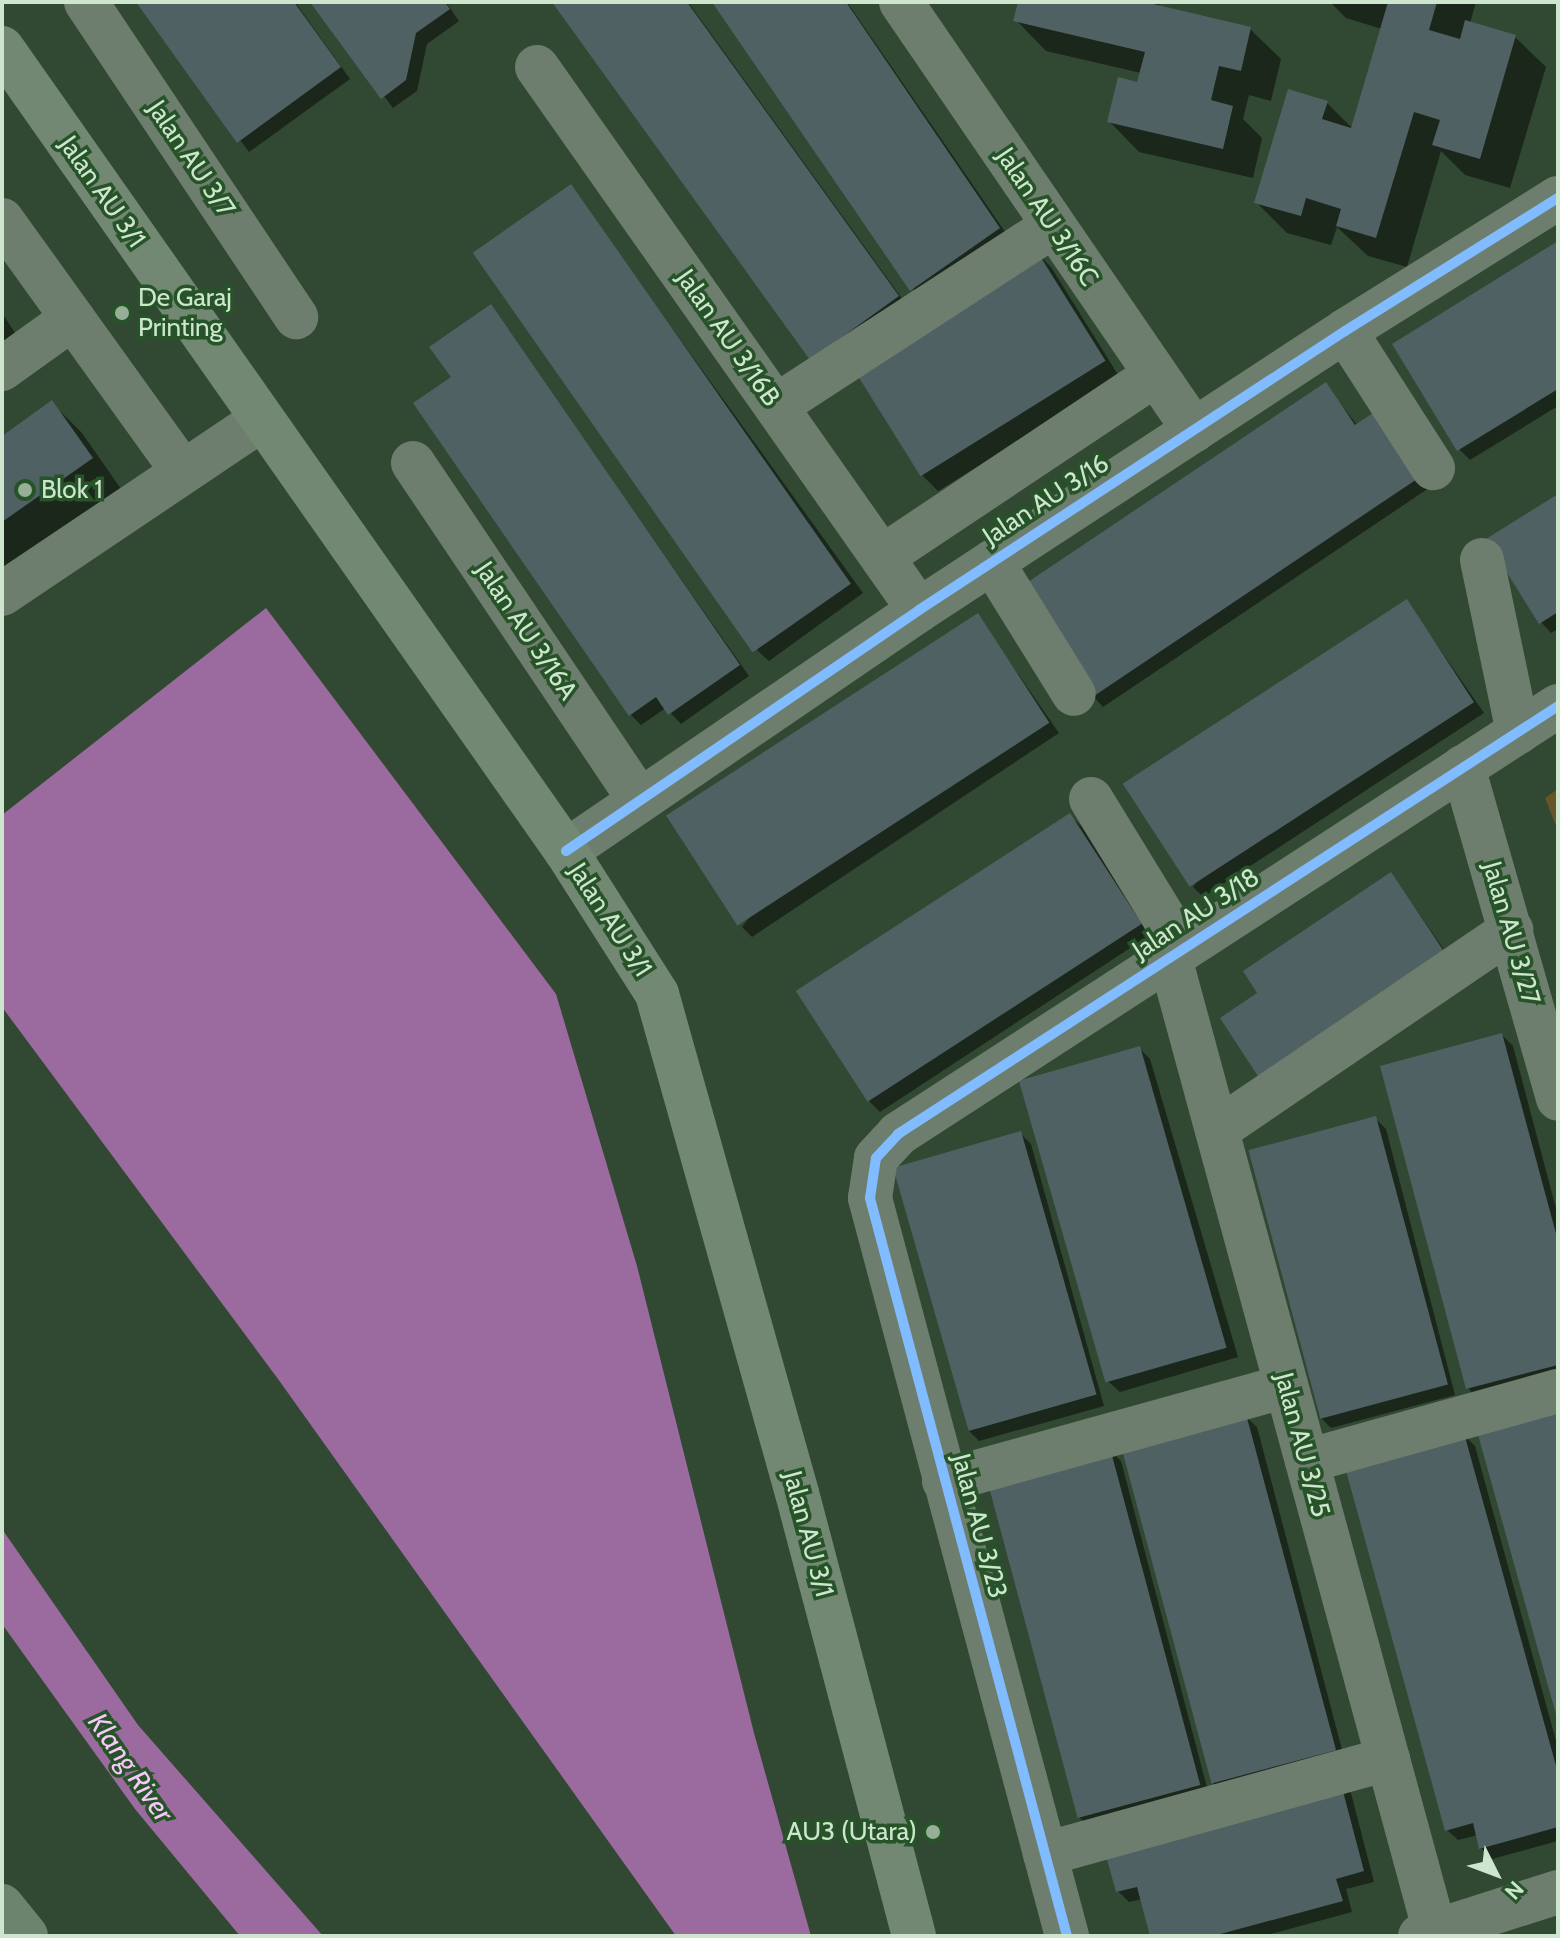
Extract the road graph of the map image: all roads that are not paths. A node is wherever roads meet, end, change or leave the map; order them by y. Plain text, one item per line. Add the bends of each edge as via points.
1 (86, 2) edge
2 (901, 2) edge
3 (2, 48) edge
4 (537, 67) dead end
5 (1558, 198) edge
6 (2, 220) edge
7 (1053, 226) junction
8 (296, 317) dead end
9 (73, 318) junction
10 (1345, 331) junction
11 (2, 369) edge
12 (1155, 375) junction
13 (776, 406) junction
14 (261, 420) junction
15 (1194, 430) junction
16 (413, 463) dead end
17 (1433, 468) dead end
18 (183, 472) junction
19 (882, 557) junction
20 (1482, 560) dead end
21 (992, 562) junction
22 (2, 594) edge
23 (919, 610) junction
24 (1074, 694) dead end
25 (1558, 706) edge
26 (1518, 732) junction
27 (1463, 767) junction
28 (639, 799) junction
29 (1091, 799) dead end
30 (566, 851) junction
31 (1511, 930) junction
32 (1176, 954) junction
33 (1558, 1099) edge
34 (1217, 1130) junction
35 (898, 1134) joint
36 (1286, 1386) junction
37 (1558, 1391) edge
38 (1307, 1461) junction
39 (944, 1481) junction
40 (1388, 1759) junction
41 (1045, 1854) junction
42 (1558, 1892) edge
43 (2, 1906) edge
44 (1427, 1934) edge
45 (26, 1936) edge
46 (914, 1936) edge
47 (1067, 1936) edge

1 - 8 street, Jalan AU 3/7
2 - 7 street, Jalan AU 3/16C
3 - 14 main road, Jalan AU 3/1
4 - 13 street, Jalan AU 3/16B
5 - 10 street, Jalan AU 3/16
6 - 9 street
7 - 12 street, Jalan AU 3/16C
7 - 13 street
9 - 11 street
9 - 18 street
10 - 15 street, Jalan AU 3/16
10 - 17 street
12 - 15 street, Jalan AU 3/16C
12 - 19 street
13 - 19 street, Jalan AU 3/16B
14 - 18 street
14 - 30 main road, Jalan AU 3/1
15 - 21 street, Jalan AU 3/16
16 - 28 street, Jalan AU 3/16A
18 - 22 street
19 - 23 street, Jalan AU 3/16B
20 - 26 street
21 - 23 street, Jalan AU 3/16
21 - 24 street
23 - 28 street, Jalan AU 3/16
25 - 26 street, Jalan AU 3/18
26 - 27 street, Jalan AU 3/18
27 - 31 street, Jalan AU 3/27
27 - 32 street, Jalan AU 3/18
28 - 30 street, Jalan AU 3/16
29 - 32 street, Jalan AU 3/25
30 - 46 main road, Jalan AU 3/1 via 657,994
31 - 33 street, Jalan AU 3/27
31 - 34 street
32 - 34 street, Jalan AU 3/25
32 - 35 street, Jalan AU 3/18
34 - 36 street, Jalan AU 3/25
35 - 39 street, Jalan AU 3/23 via 876,1158 870,1198
36 - 38 street, Jalan AU 3/25
36 - 39 street
37 - 38 street
38 - 40 street, Jalan AU 3/25
39 - 41 street, Jalan AU 3/23
40 - 41 street
40 - 44 street, Jalan AU 3/25
41 - 47 street, Jalan AU 3/23
42 - 44 street
43 - 45 highway

